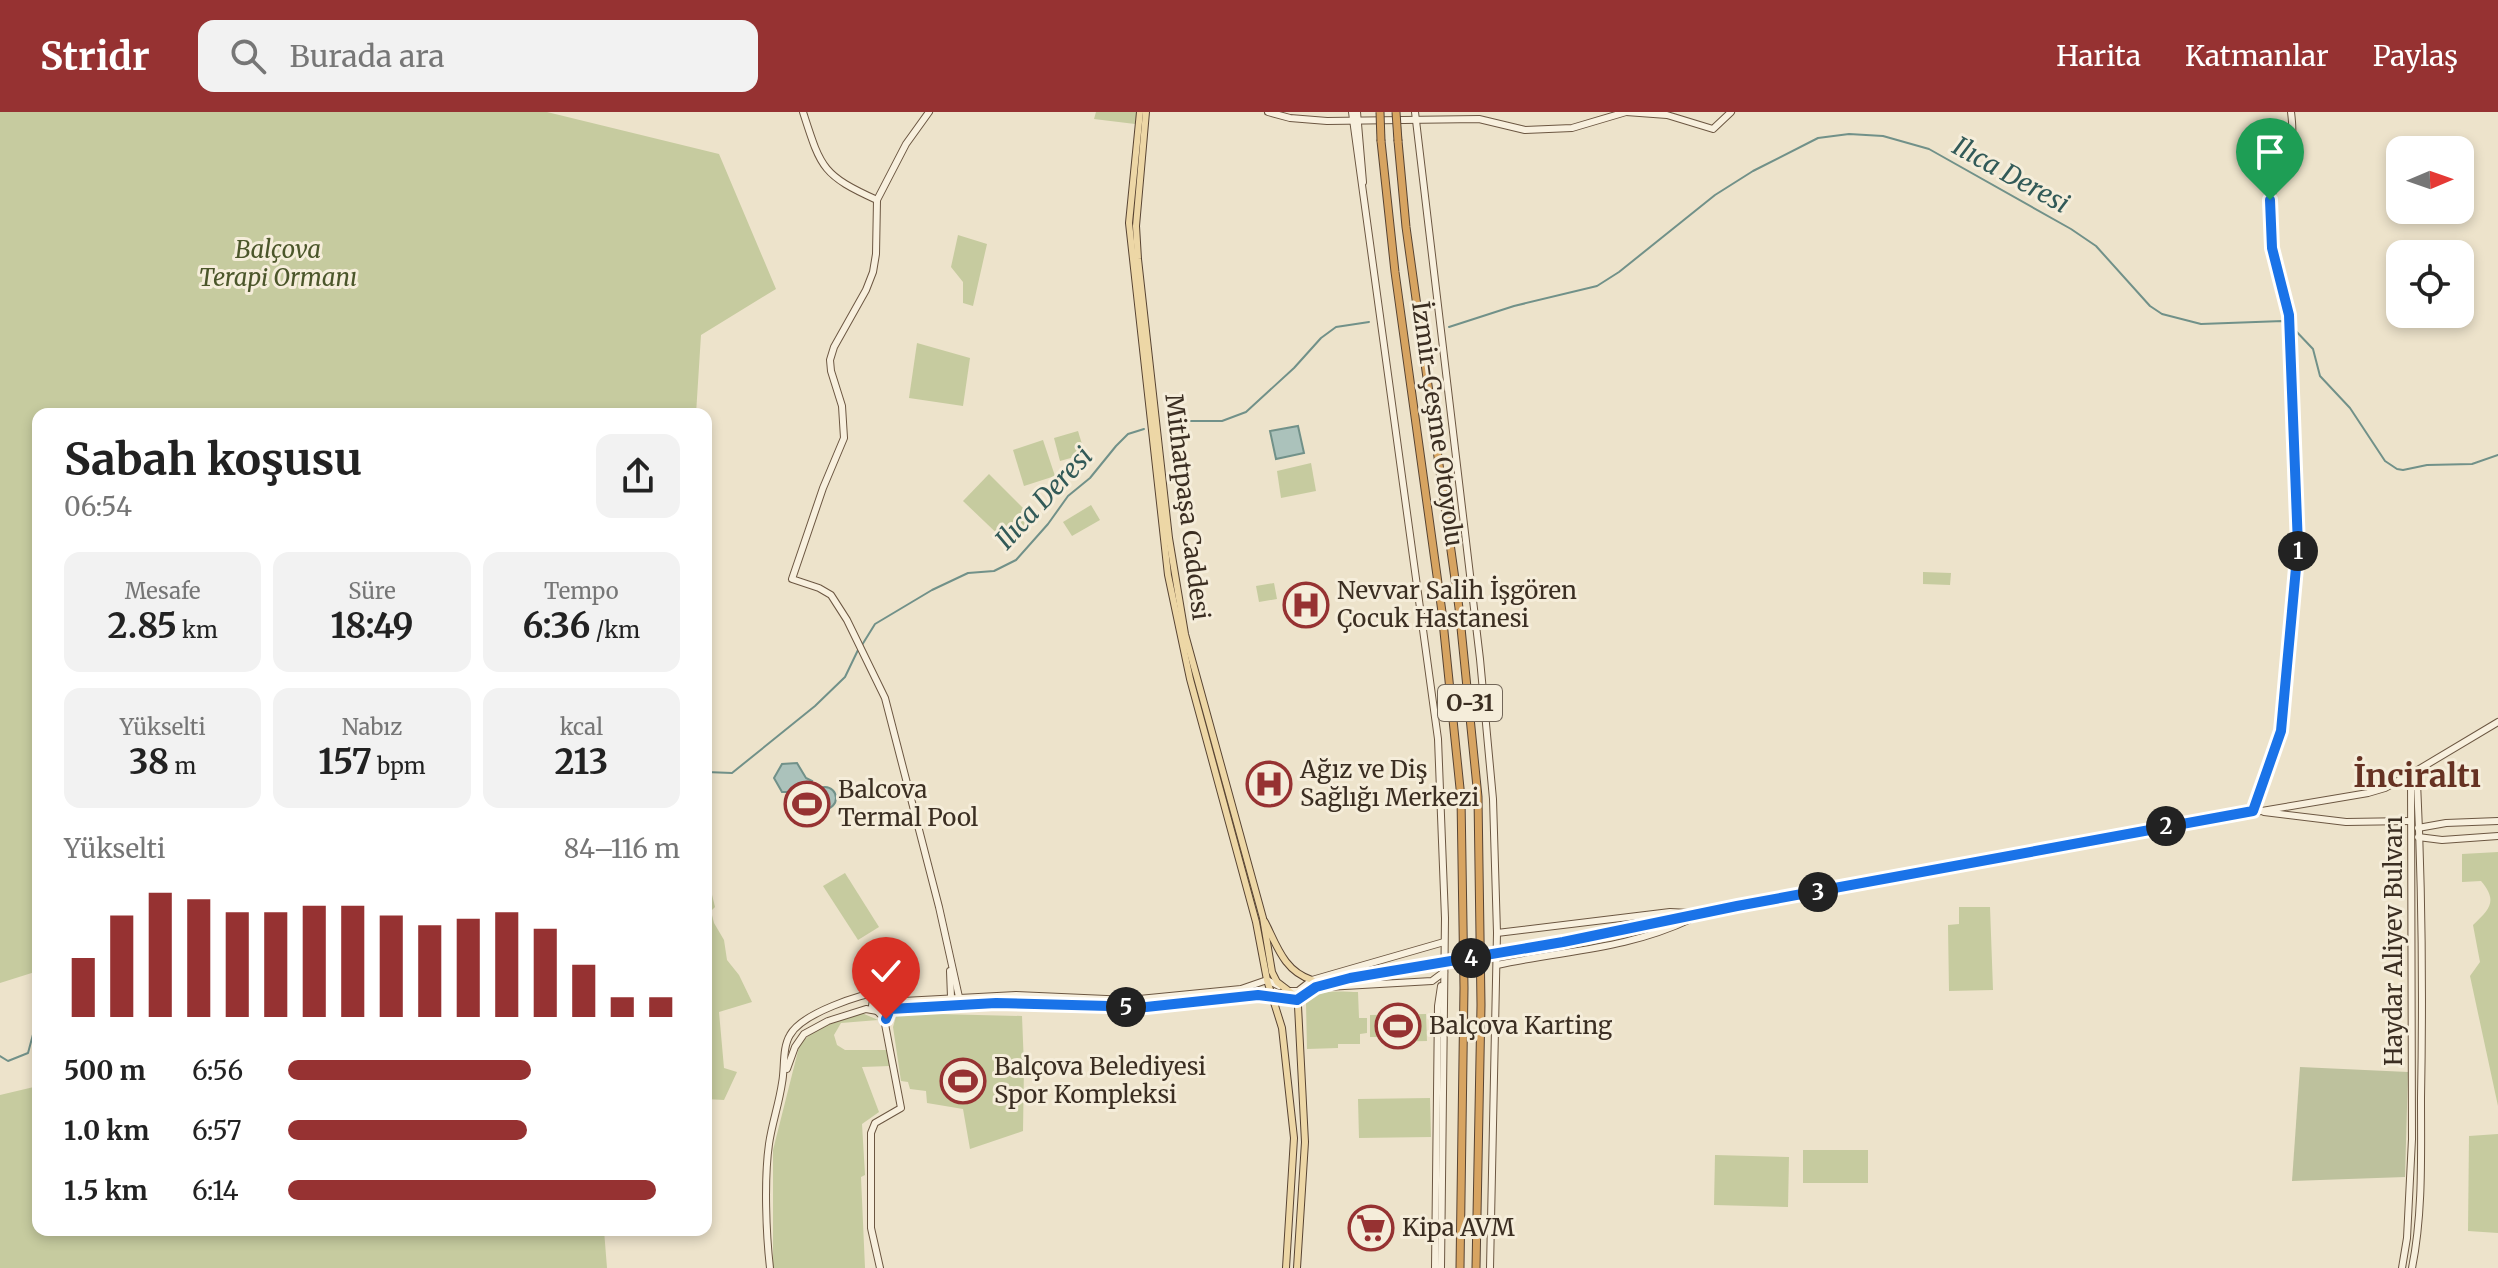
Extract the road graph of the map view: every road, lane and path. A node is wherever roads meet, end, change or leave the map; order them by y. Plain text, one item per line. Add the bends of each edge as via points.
1 (803, 112) edge
2 (929, 112) edge
3 (1143, 112) edge
4 (1268, 112) edge
5 (1354, 112) edge
6 (1380, 112) edge
7 (1396, 112) edge
8 (1626, 112) edge
9 (1731, 112) edge
10 (2291, 112) edge
11 (1416, 115) edge
12 (1355, 121) junction
13 (877, 200) junction
14 (2498, 722) edge
15 (2411, 774) junction
16 (2253, 811) junction
17 (2411, 821) junction
18 (2498, 821) edge
19 (2419, 827) junction
20 (2411, 834) junction
21 (2498, 836) edge
22 (2419, 838) junction
23 (1701, 914) junction
24 (1260, 920) junction
25 (1497, 933) junction
26 (1444, 942) junction
27 (1497, 965) junction
28 (1444, 975) junction
29 (1267, 980) junction
30 (1432, 981) junction
31 (1314, 982) junction
32 (1440, 990) junction
33 (1292, 992) junction
34 (874, 994) junction
35 (891, 995) junction
36 (1273, 998) junction
37 (953, 999) junction
38 (1297, 1000) junction
39 (890, 1009) junction
40 (876, 1010) junction
41 (885, 1024) junction
42 (1299, 1030) junction
43 (1282, 1031) junction
44 (784, 1076) junction
45 (770, 1268) edge
46 (880, 1268) edge
47 (1286, 1268) edge
48 (1297, 1268) edge
49 (1438, 1268) edge
50 (1460, 1268) edge
51 (1476, 1268) edge
52 (1490, 1268) edge
53 (2402, 1268) edge
54 (2412, 1268) edge

1 - 13 main road via 827,171
2 - 13 main road
3 - 24 main road, Mithatpaşa Caddesi via 1138,259 1174,580
4 - 12 main road
5 - 12 main road
6 - 50 highway, İzmir-Çeşme Otoyolu / O-31, bridge via 1461,798
7 - 51 highway, İzmir-Çeşme Otoyolu / O-31, bridge via 1478,797
8 - 9 main road via 1667,115 1713,129
8 - 11 main road via 1572,128 1525,130 1479,119
10 - 16 main road via 2292,137 2270,200 2269,224 2289,315 2296,585 2281,731
11 - 12 main road
11 - 25 main road via 1480,659 1493,799
12 - 26 main road via 1438,739
13 - 37 main road via 873,272 830,360 844,438 792,579 831,595 885,698 950,956
14 - 15 main road
15 - 16 main road via 2368,793
15 - 17 main road, Haydar Aliyev Bulvarı
15 - 19 main road, Haydar Aliyev Bulvarı via 2417,782
16 - 17 main road via 2329,821
16 - 23 main road
17 - 20 main road, Haydar Aliyev Bulvarı
18 - 19 main road
19 - 20 main road
19 - 22 main road, Haydar Aliyev Bulvarı
20 - 22 main road
20 - 53 main road, Haydar Aliyev Bulvarı via 2412,1139
21 - 22 main road
22 - 54 main road, Haydar Aliyev Bulvarı via 2421,1138
23 - 25 main road via 1670,912
23 - 27 main road via 1609,947
23 - 31 main road, bridge
24 - 29 main road, Mithatpaşa Caddesi
24 - 31 main road via 1293,972
24 - 33 main road, Mithatpaşa Caddesi via 1274,977
25 - 27 main road
26 - 28 main road
26 - 31 main road
27 - 52 main road
28 - 30 main road
28 - 32 main road
28 - 49 main road
29 - 33 main road
29 - 36 main road, Mithatpaşa Caddesi
29 - 37 main road via 1241,989 1129,1000 1016,995
30 - 31 main road
30 - 32 main road
31 - 33 main road
31 - 38 main road
32 - 49 main road
33 - 38 main road, Mithatpaşa Caddesi
34 - 35 main road
34 - 40 main road via 871,1003
34 - 44 main road via 827,1009 793,1030
35 - 37 main road via 903,1001
35 - 39 main road
36 - 37 main road via 1247,995 1146,1007
36 - 38 main road
36 - 43 main road, Mithatpaşa Caddesi
37 - 39 main road
38 - 42 main road, Mithatpaşa Caddesi
39 - 40 main road
39 - 41 main road
40 - 41 main road
40 - 44 main road via 861,1010 810,1029 799,1040
41 - 46 main road via 901,1108 879,1120 871,1133 871,1228
42 - 43 main road via 1290,1025
42 - 48 main road, Mithatpaşa Caddesi via 1305,1142
43 - 47 main road, Mithatpaşa Caddesi via 1294,1138
44 - 45 main road via 769,1144

